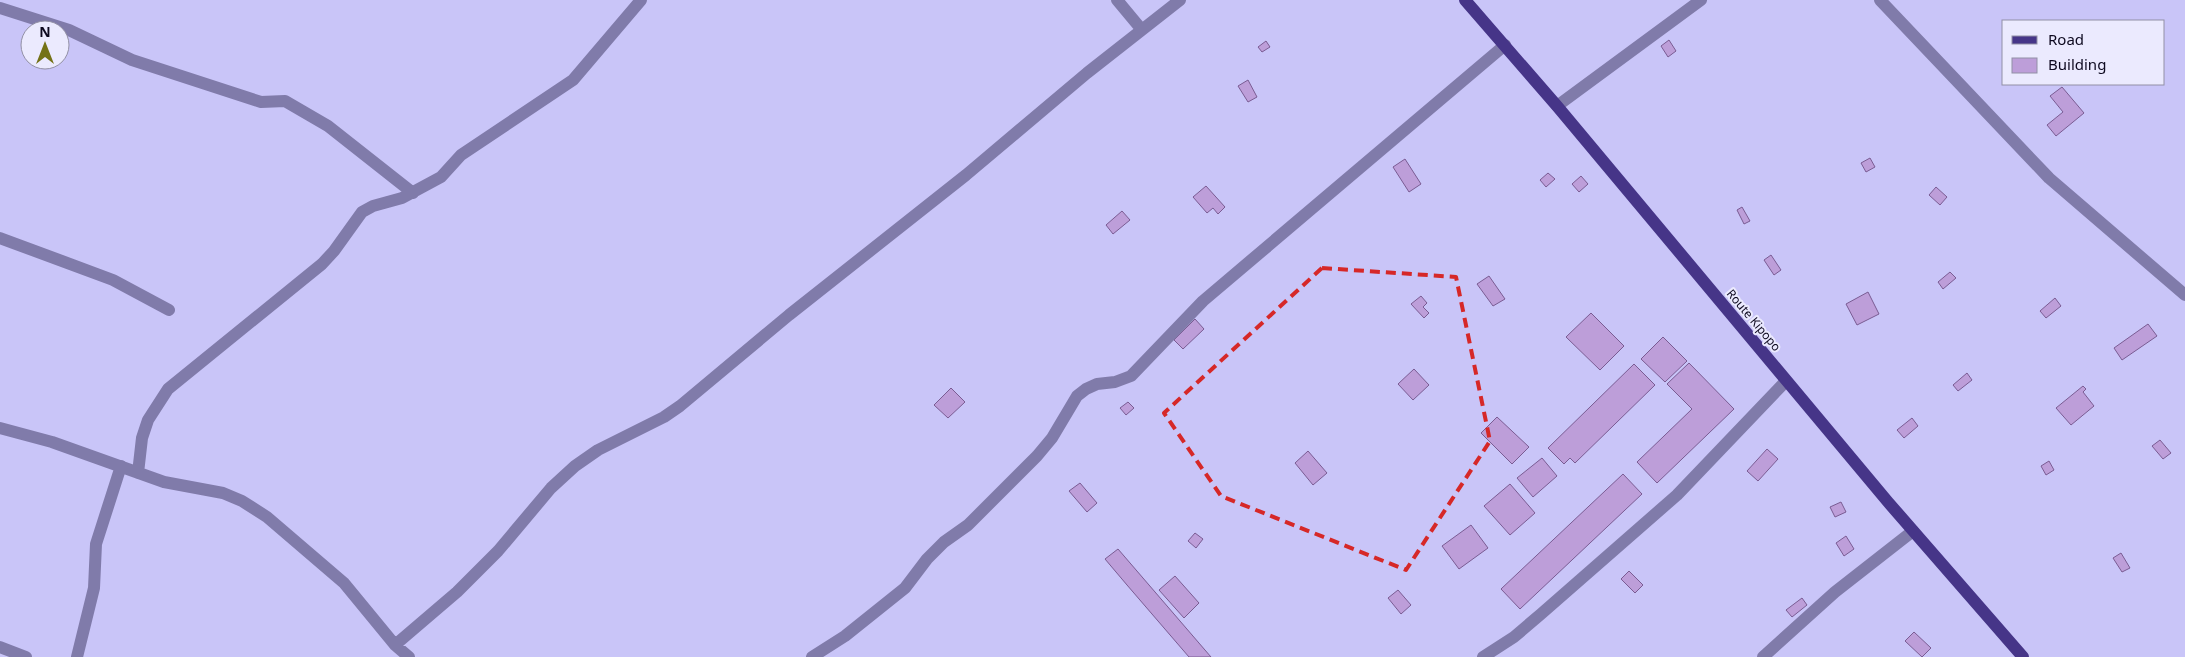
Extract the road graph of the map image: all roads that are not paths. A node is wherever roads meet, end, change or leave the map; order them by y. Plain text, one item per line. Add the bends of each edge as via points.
1 (641, 0) edge
2 (1117, 0) edge
3 (1180, 0) edge
4 (1465, 0) edge
5 (1701, 0) edge
6 (1880, 0) edge
7 (0, 8) edge
8 (1142, 30) junction
9 (1505, 45) junction
10 (1558, 106) junction
11 (413, 193) junction
12 (0, 238) edge
13 (2185, 295) edge
14 (169, 310) dead end
15 (1786, 381) junction
16 (0, 428) edge
17 (121, 466) junction
18 (138, 473) junction
19 (1913, 531) junction
20 (395, 645) junction
21 (0, 647) edge
22 (26, 657) edge
23 (77, 657) edge
24 (409, 657) edge
25 (812, 657) edge
26 (1483, 657) edge
27 (1763, 657) edge
28 (2022, 657) edge

1 - 11 street via 573,80 461,155 441,178
2 - 8 street
3 - 8 street
4 - 9 main road, Route Kipopo
5 - 10 street
6 - 13 street via 2049,178
7 - 11 street via 69,30 132,60 261,102 285,101 328,126
8 - 20 street via 680,406 575,466 551,488 458,592
9 - 10 main road, Route Kipopo
9 - 25 street via 1203,301 1131,376 1086,388 1037,456 968,525 944,542 905,588 845,636
10 - 15 main road, Route Kipopo
11 - 18 street via 362,212 322,264 168,389 148,420 142,438
12 - 14 street via 113,280
15 - 19 main road, Route Kipopo
15 - 26 street via 1677,495 1521,631
16 - 17 street
17 - 18 street
17 - 23 street via 96,544 94,588
18 - 20 street via 164,482 223,493 266,517 344,583
19 - 27 street via 1835,592
19 - 28 main road, Route Kipopo
20 - 24 street
21 - 22 street

